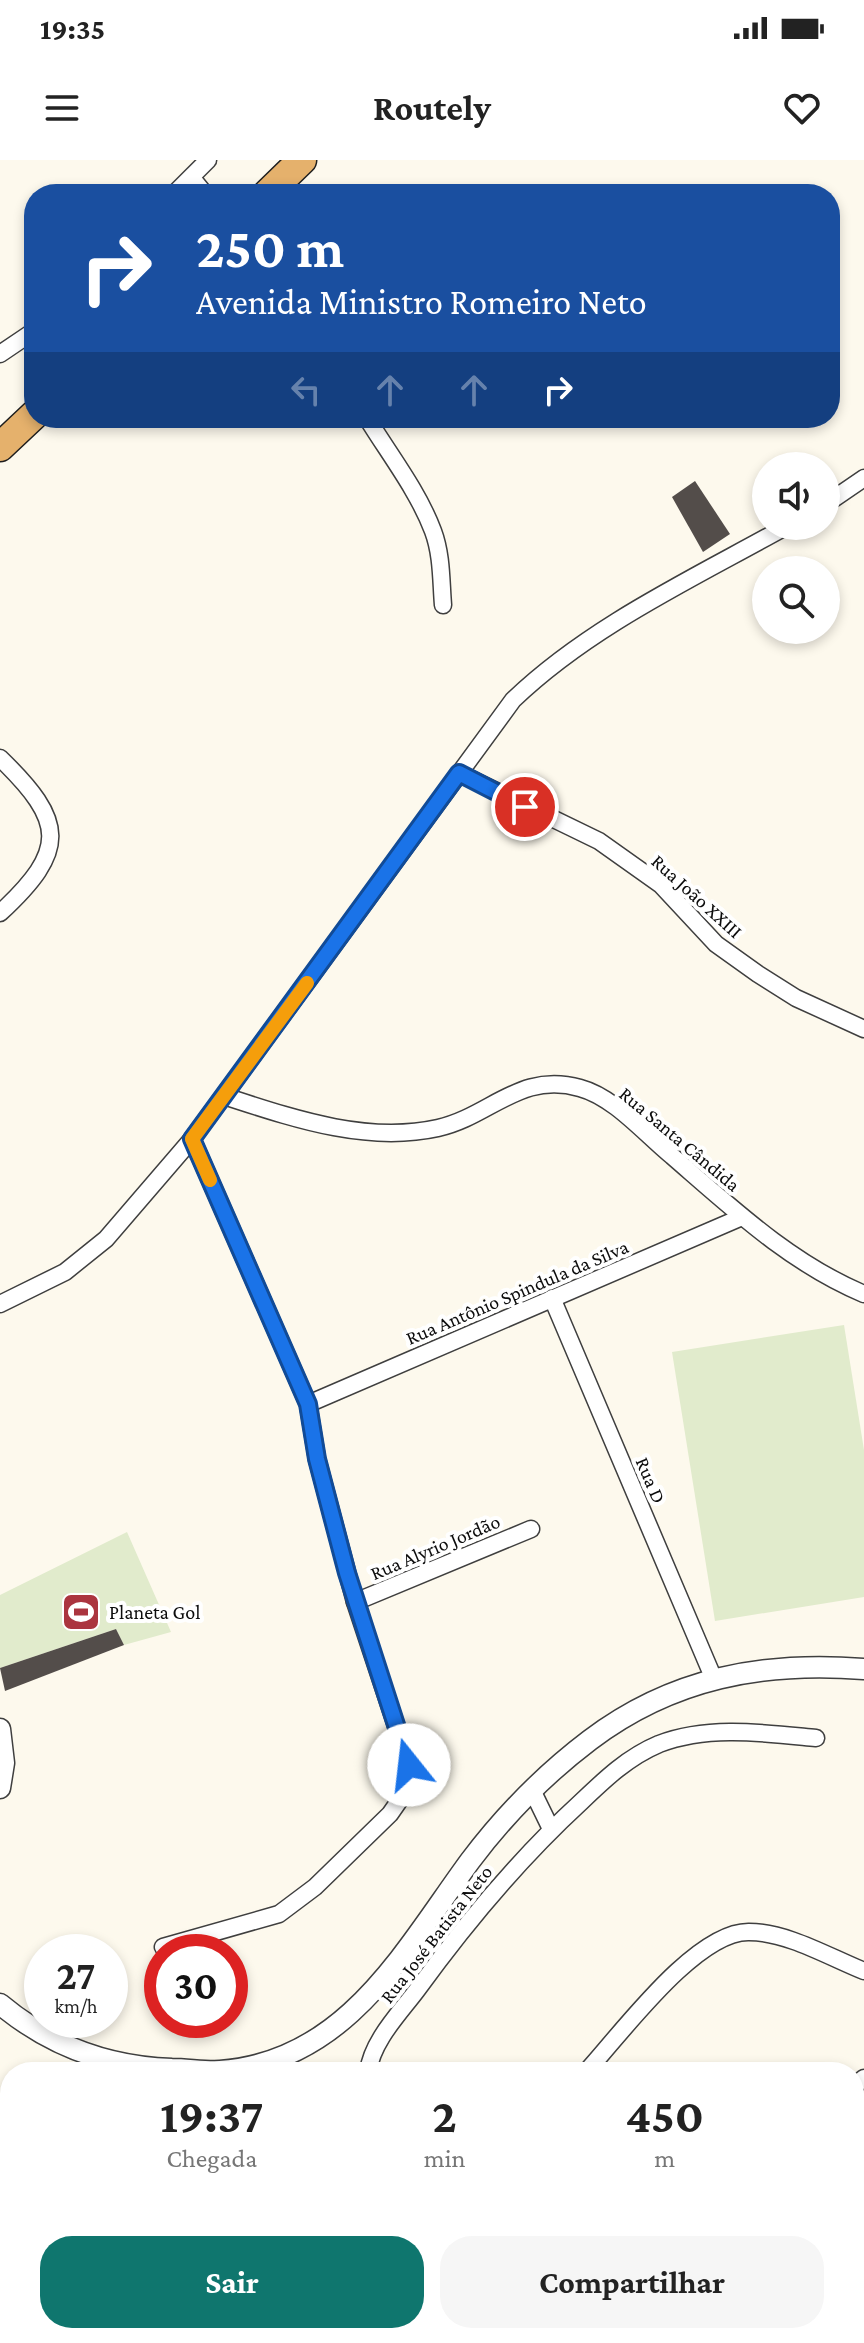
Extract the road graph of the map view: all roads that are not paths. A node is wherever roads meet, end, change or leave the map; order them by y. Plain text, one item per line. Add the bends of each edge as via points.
1 (208, 160) edge
2 (302, 160) edge
3 (192, 178) junction
4 (185, 184) edge
5 (197, 184) edge
6 (277, 184) edge
7 (24, 338) edge
8 (0, 354) edge
9 (24, 424) edge
10 (373, 428) edge
11 (0, 447) edge
12 (864, 478) edge
13 (840, 494) edge
14 (762, 540) edge
15 (443, 605) dead end
16 (0, 758) edge
17 (459, 773) junction
18 (0, 913) edge
19 (864, 1029) edge
20 (224, 1096) junction
21 (192, 1139) junction
22 (742, 1217) junction
23 (864, 1294) edge
24 (552, 1298) junction
25 (0, 1304) edge
26 (308, 1404) junction
27 (531, 1529) dead end
28 (355, 1602) junction
29 (864, 1669) edge
30 (713, 1677) junction
31 (0, 1729) edge
32 (816, 1738) dead end
33 (0, 1788) edge
34 (532, 1790) junction
35 (551, 1829) junction
36 (209, 1934) edge
37 (864, 1971) edge
38 (0, 2004) edge
39 (117, 2062) edge
40 (266, 2062) edge
41 (369, 2062) edge
42 (595, 2062) edge

1 - 3 street
2 - 6 highway
3 - 4 street
3 - 5 street
7 - 8 street
9 - 11 highway
10 - 15 street via 433,532
12 - 13 street
14 - 17 street via 546,669 513,700
16 - 18 street via 49,815 52,839 37,877
17 - 19 street, Rua João XXIII via 599,841 661,885 716,944 758,974
17 - 20 street
20 - 21 street
20 - 22 street, Rua Santa Cândida via 343,1129 404,1134 441,1127 525,1087 556,1082 584,1089 619,1111
21 - 25 street via 106,1239 65,1272
21 - 26 street
22 - 23 street, Rua Santa Cândida via 827,1278
22 - 24 street, Rua Antônio Spindula da Silva
24 - 26 street, Rua Antônio Spindula da Silva
24 - 30 street, Rua D
26 - 28 street
27 - 28 street, Rua Alyrio Jordão
28 - 36 street via 409,1765 406,1791 390,1814 315,1887 279,1914
29 - 30 street via 769,1667
30 - 34 street via 646,1706 591,1739
31 - 33 street
32 - 35 street, Rua José Batista Neto via 740,1732 661,1743 624,1762
34 - 35 street
34 - 40 street via 471,1859 369,1999 319,2038
35 - 41 street, Rua José Batista Neto via 460,1931
37 - 42 street via 777,1937 749,1932 726,1936 701,1948
38 - 39 street via 66,2046

